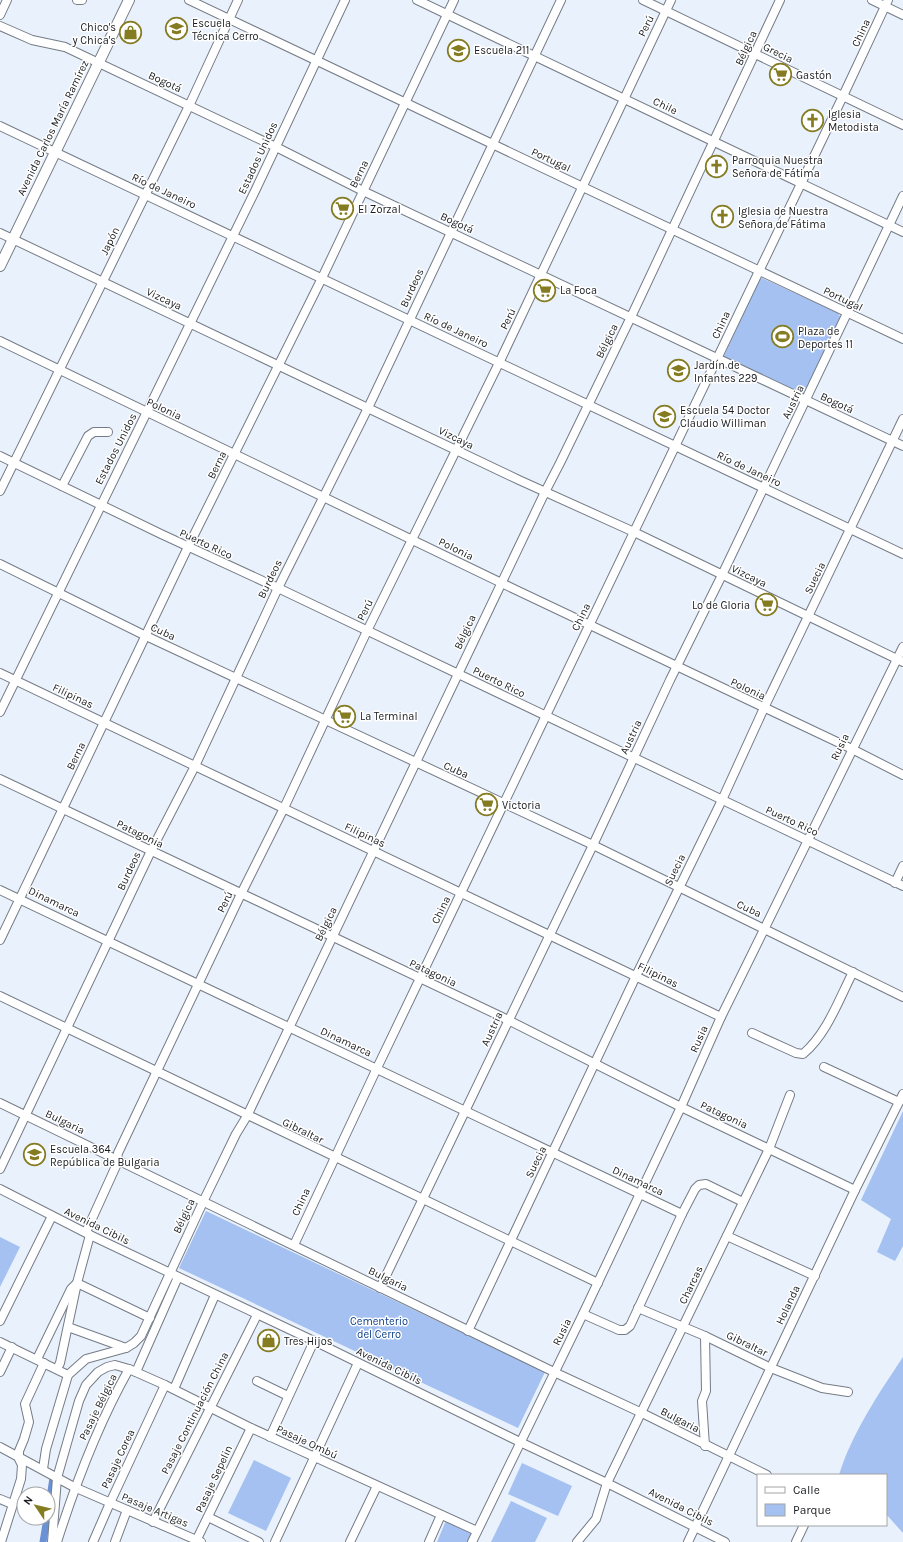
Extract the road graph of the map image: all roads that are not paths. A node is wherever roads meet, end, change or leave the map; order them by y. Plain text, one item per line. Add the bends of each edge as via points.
1 (7, 0) edge
2 (128, 0) edge
3 (190, 0) edge
4 (238, 0) edge
5 (345, 0) edge
6 (417, 0) edge
7 (454, 0) edge
8 (561, 0) edge
9 (643, 0) edge
10 (671, 0) edge
11 (780, 0) edge
12 (872, 0) edge
13 (887, 3) edge
14 (666, 11) junction
15 (0, 15) edge
16 (448, 15) junction
17 (903, 15) edge
18 (229, 19) junction
19 (0, 26) edge
20 (755, 54) junction
21 (534, 56) junction
22 (316, 60) junction
23 (98, 63) junction
24 (843, 96) junction
25 (624, 98) junction
26 (405, 102) junction
27 (189, 106) junction
28 (903, 125) edge
29 (0, 126) edge
30 (714, 141) junction
31 (493, 144) junction
32 (276, 147) junction
33 (55, 152) junction
34 (801, 183) junction
35 (583, 187) junction
36 (363, 191) junction
37 (145, 194) junction
38 (903, 196) edge
39 (888, 225) junction
40 (672, 230) junction
41 (451, 232) junction
42 (903, 232) edge
43 (0, 233) edge
44 (233, 236) junction
45 (13, 239) junction
46 (0, 266) edge
47 (759, 271) junction
48 (541, 274) junction
49 (322, 278) junction
50 (102, 282) junction
51 (847, 313) junction
52 (631, 317) junction
53 (409, 320) junction
54 (191, 324) junction
55 (903, 339) edge
56 (0, 341) edge
57 (718, 358) junction
58 (499, 363) junction
59 (279, 366) junction
60 (58, 371) junction
61 (806, 401) junction
62 (588, 405) junction
63 (368, 408) junction
64 (147, 413) junction
65 (903, 419) edge
66 (108, 432) dead end
67 (892, 441) junction
68 (675, 446) junction
69 (903, 446) edge
70 (456, 450) junction
71 (234, 454) junction
72 (0, 456) edge
73 (14, 462) junction
74 (62, 486) junction
75 (764, 488) junction
76 (0, 491) edge
77 (544, 492) junction
78 (323, 497) junction
79 (101, 505) junction
80 (851, 531) junction
81 (634, 532) junction
82 (412, 539) junction
83 (188, 547) junction
84 (903, 554) edge
85 (0, 564) edge
86 (722, 575) junction
87 (501, 582) junction
88 (278, 588) junction
89 (58, 593) junction
90 (808, 616) junction
91 (589, 625) junction
92 (367, 631) junction
93 (146, 636) junction
94 (903, 647) edge
95 (900, 660) edge
96 (677, 667) junction
97 (0, 674) edge
98 (458, 674) junction
99 (236, 679) junction
100 (15, 681) junction
101 (764, 708) junction
102 (0, 712) edge
103 (545, 717) junction
104 (325, 721) junction
105 (104, 723) junction
106 (852, 749) junction
107 (633, 758) junction
108 (415, 763) junction
109 (195, 766) junction
110 (903, 775) edge
111 (0, 779) edge
112 (722, 800) junction
113 (504, 804) junction
114 (63, 808) junction
115 (284, 808) junction
116 (807, 840) junction
117 (593, 845) junction
118 (151, 851) junction
119 (374, 851) junction
120 (903, 866) edge
121 (899, 884) edge
122 (679, 888) junction
123 (0, 890) edge
124 (462, 893) junction
125 (241, 894) junction
126 (20, 898) junction
127 (764, 928) junction
128 (549, 935) junction
129 (332, 938) junction
130 (0, 940) edge
131 (109, 941) junction
132 (853, 972) junction
133 (636, 976) junction
134 (420, 980) junction
135 (199, 984) junction
136 (0, 996) edge
137 (903, 997) edge
138 (721, 1017) junction
139 (508, 1021) junction
140 (289, 1027) junction
141 (66, 1028) junction
142 (752, 1033) dead end
143 (595, 1064) junction
144 (824, 1067) dead end
145 (377, 1068) junction
146 (156, 1072) junction
147 (903, 1094) edge
148 (790, 1095) dead end
149 (898, 1102) junction
150 (0, 1103) edge
151 (681, 1107) junction
152 (465, 1111) junction
153 (26, 1115) junction
154 (247, 1116) junction
155 (769, 1149) junction
156 (552, 1153) junction
157 (334, 1158) junction
158 (117, 1159) junction
159 (0, 1169) edge
160 (0, 1189) edge
161 (855, 1190) junction
162 (639, 1194) junction
163 (422, 1200) junction
164 (203, 1202) junction
165 (743, 1202) junction
166 (682, 1214) junction
167 (52, 1216) junction
168 (88, 1233) junction
169 (727, 1236) junction
170 (510, 1242) junction
171 (294, 1244) junction
172 (169, 1273) junction
173 (814, 1276) junction
174 (178, 1277) junction
175 (77, 1283) junction
176 (598, 1283) junction
177 (380, 1288) junction
178 (215, 1295) junction
179 (638, 1308) junction
180 (583, 1314) junction
181 (257, 1315) junction
182 (150, 1318) junction
183 (0, 1320) edge
184 (68, 1327) junction
185 (684, 1327) junction
186 (468, 1331) junction
187 (705, 1336) junction
188 (314, 1341) junction
189 (0, 1342) edge
190 (12, 1347) junction
191 (126, 1348) junction
192 (40, 1361) junction
193 (358, 1363) junction
194 (771, 1368) junction
195 (57, 1369) junction
196 (133, 1371) junction
197 (0, 1372) edge
198 (554, 1372) junction
199 (68, 1375) junction
200 (256, 1381) dead end
201 (165, 1385) junction
202 (174, 1389) junction
203 (848, 1392) dead end
204 (288, 1396) junction
205 (210, 1407) junction
206 (642, 1413) junction
207 (251, 1428) junction
208 (270, 1437) junction
209 (520, 1442) junction
210 (705, 1446) junction
211 (0, 1447) edge
212 (18, 1456) junction
213 (728, 1456) junction
214 (315, 1458) junction
215 (43, 1469) junction
216 (765, 1474) edge
217 (57, 1478) junction
218 (607, 1483) junction
219 (377, 1486) junction
220 (74, 1487) junction
221 (0, 1499) edge
222 (110, 1503) junction
223 (12, 1504) junction
224 (127, 1510) junction
225 (441, 1515) junction
226 (208, 1517) junction
227 (153, 1522) junction
228 (804, 1526) edge
229 (695, 1527) junction
230 (477, 1531) junction
231 (200, 1541) edge
232 (691, 1541) edge
233 (1, 1542) edge
234 (52, 1542) edge
235 (57, 1542) edge
236 (93, 1542) edge
237 (115, 1542) edge
238 (259, 1542) edge
239 (275, 1542) edge
240 (350, 1542) edge
241 (429, 1542) edge
242 (472, 1542) edge
243 (577, 1542) edge
244 (725, 1542) edge
245 (796, 1542) edge

1 - 15 street
2 - 23 main road, Avenida Carlos María Ramírez
3 - 18 street, Portugal
4 - 18 street, Japón
5 - 22 street, Estados Unidos
6 - 16 street, Chile
7 - 16 street, Berna
8 - 21 street, Burdeos
9 - 14 street, Grecia
10 - 14 street, Perú
11 - 20 street, Bélgica
12 - 13 street
13 - 17 street
13 - 24 street, China
14 - 20 street, Grecia
14 - 25 street, Perú
16 - 21 street, Chile
16 - 26 street, Berna
18 - 22 street, Portugal
18 - 27 street, Japón
19 - 23 street, Bogotá via 32,40 65,47
20 - 24 street, Grecia
20 - 30 street, Bélgica
21 - 25 street, Chile
21 - 31 street, Burdeos
22 - 26 street, Portugal
22 - 32 street, Estados Unidos
23 - 27 street, Bogotá
23 - 33 main road, Avenida Carlos María Ramírez
24 - 28 street, Grecia
24 - 34 street, China
25 - 30 street, Chile
25 - 35 street, Perú
26 - 31 street, Portugal
26 - 36 street, Berna
27 - 32 street, Bogotá
27 - 37 street, Japón
29 - 33 street, Río de Janeiro
30 - 34 street, Chile
30 - 40 street, Bélgica
31 - 35 street, Portugal
31 - 41 street, Burdeos
32 - 36 street, Bogotá
32 - 44 street, Estados Unidos
33 - 37 street, Río de Janeiro
33 - 45 main road, Avenida Carlos María Ramírez
34 - 39 street, Chile
34 - 47 street, China
35 - 40 street, Portugal
35 - 48 street, Perú
36 - 41 street, Bogotá
36 - 49 street, Berna
37 - 44 street, Río de Janeiro
37 - 50 street, Japón
38 - 39 street, Austria
39 - 42 street, Chile
39 - 51 street, Austria
40 - 47 street, Portugal
40 - 52 street, Bélgica
41 - 48 street, Bogotá
41 - 53 street, Burdeos
43 - 45 street, Vizcaya
44 - 49 street, Río de Janeiro
44 - 54 street, Estados Unidos
45 - 46 main road, Avenida Carlos María Ramírez
45 - 50 street, Vizcaya
47 - 51 street, Portugal
47 - 57 street, China
48 - 52 street, Bogotá
48 - 58 street, Perú
49 - 53 street, Río de Janeiro
49 - 59 street, Berna
50 - 54 street, Vizcaya
50 - 60 street, Japón
51 - 55 street, Portugal
51 - 61 street, Austria
52 - 57 street, Bogotá
52 - 62 street, Bélgica
53 - 58 street, Río de Janeiro
53 - 63 street, Burdeos
54 - 59 street, Vizcaya
54 - 64 street, Estados Unidos
56 - 60 street, Polonia
57 - 61 street, Bogotá
57 - 68 street, China
58 - 62 street, Río de Janeiro
58 - 70 street, Perú
59 - 63 street, Vizcaya
59 - 71 street, Berna
60 - 64 street, Polonia
60 - 73 street, Japón
61 - 67 street, Bogotá
61 - 75 street, Austria
62 - 68 street, Río de Janeiro
62 - 77 street, Bélgica
63 - 70 street, Vizcaya
63 - 78 street, Burdeos
64 - 71 street, Polonia
64 - 79 street, Estados Unidos
65 - 67 street, Suecia
66 - 74 street via 94,432 88,436
67 - 69 street, Bogotá
67 - 80 street, Suecia
68 - 75 street, Río de Janeiro
68 - 81 street, China
70 - 77 street, Vizcaya
70 - 82 street, Perú
71 - 78 street, Polonia
71 - 83 street, Berna
72 - 73 street, Puerto Rico
73 - 74 street, Puerto Rico
73 - 76 street, Japón
74 - 79 street, Puerto Rico
75 - 80 street, Río de Janeiro
75 - 86 street, Austria
77 - 81 street, Vizcaya
77 - 87 street, Bélgica
78 - 82 street, Polonia
78 - 88 street, Burdeos
79 - 83 street, Puerto Rico
79 - 89 street, Estados Unidos
80 - 84 street, Río de Janeiro
80 - 90 street, Suecia
81 - 86 street, Vizcaya
81 - 91 street, China
82 - 87 street, Polonia
82 - 92 street, Perú
83 - 88 street, Puerto Rico
83 - 93 street, Berna
85 - 89 street, Cuba
86 - 90 street, Vizcaya
86 - 96 street, Austria
87 - 91 street, Polonia
87 - 98 street, Bélgica
88 - 92 street, Puerto Rico
88 - 99 street, Burdeos
89 - 93 street, Cuba
89 - 100 street, Estados Unidos
90 - 95 street, Vizcaya
90 - 101 street, Suecia
91 - 96 street, Polonia
91 - 103 street, China
92 - 98 street, Puerto Rico
92 - 104 street, Perú
93 - 99 street, Cuba
93 - 105 street, Berna
94 - 95 street, Rusia
95 - 106 street, Rusia
96 - 101 street, Polonia
96 - 107 street, Austria
97 - 100 street, Filipinas
98 - 103 street, Puerto Rico
98 - 108 street, Bélgica
99 - 104 street, Cuba
99 - 109 street, Burdeos
100 - 102 street, Estados Unidos
100 - 105 street, Filipinas
101 - 106 street, Polonia
101 - 112 street, Suecia
103 - 107 street, Puerto Rico
103 - 113 street, China
104 - 108 street, Cuba
104 - 115 street, Perú
105 - 109 street, Filipinas
105 - 114 street, Berna
106 - 110 street, Polonia
106 - 116 street, Rusia
107 - 112 street, Puerto Rico
107 - 117 street, Austria
108 - 113 street, Cuba
108 - 119 street, Bélgica
109 - 115 street, Filipinas
109 - 118 street, Burdeos
111 - 114 street, Patagonia
112 - 116 street, Puerto Rico
112 - 122 street, Suecia
113 - 117 street, Cuba
113 - 124 street, China
114 - 118 street, Patagonia
114 - 126 street, Berna
115 - 119 street, Filipinas
115 - 125 street, Perú
116 - 121 street, Puerto Rico
116 - 127 street, Rusia
117 - 122 street, Cuba
117 - 128 street, Austria
118 - 125 street, Patagonia
118 - 131 street, Burdeos
119 - 124 street, Filipinas
119 - 129 street, Bélgica
120 - 121 street
122 - 127 street, Cuba
122 - 133 street, Suecia
123 - 126 street, Dinamarca
124 - 128 street, Filipinas
124 - 134 street, China
125 - 129 street, Patagonia
125 - 135 street, Perú
126 - 130 street, Berna
126 - 131 street, Dinamarca
127 - 132 street, Cuba
127 - 138 street, Rusia
128 - 133 street, Filipinas
128 - 139 street, Austria
129 - 134 street, Patagonia
129 - 140 street, Bélgica
131 - 135 street, Dinamarca
131 - 141 street, Burdeos
132 - 137 street, Cuba
132 - 142 street via 825,1027 803,1054
133 - 138 street, Filipinas
133 - 143 street, Suecia
134 - 139 street, Patagonia
134 - 145 street, China
135 - 140 street, Dinamarca
135 - 146 street, Perú
136 - 141 street, Gibraltar
138 - 151 street, Rusia
139 - 143 street, Patagonia
139 - 152 street, Austria
140 - 145 street, Dinamarca
140 - 154 street, Bélgica
141 - 146 street, Gibraltar
141 - 153 street, Burdeos
143 - 151 street, Patagonia
143 - 156 street, Suecia
144 - 149 street
145 - 152 street, Dinamarca
145 - 157 street, China
146 - 154 street, Gibraltar
146 - 158 street, Perú
147 - 149 street, Holanda
148 - 155 street, Charcas
149 - 161 street, Holanda
150 - 153 street, Bulgaria
151 - 155 street, Patagonia
151 - 162 street, Rusia
152 - 156 street, Dinamarca
152 - 163 street, Austria
153 - 158 street, Bulgaria
153 - 159 street, Burdeos
154 - 157 street, Gibraltar
154 - 164 street, Bélgica
155 - 161 street, Patagonia
155 - 165 street, Charcas
156 - 162 street, Dinamarca
156 - 170 street, Suecia
157 - 163 street, Gibraltar
157 - 171 street, China
158 - 164 street, Bulgaria
158 - 168 street, Perú
160 - 167 street, Avenida Cibils
161 - 173 street, Holanda
162 - 166 street, Dinamarca
162 - 176 street, Rusia
163 - 170 street, Gibraltar
163 - 177 street, Austria
164 - 171 street, Bulgaria
164 - 172 street, Bélgica
165 - 166 street via 706,1184 699,1185
165 - 169 street, Charcas
166 - 179 street
167 - 168 street, Avenida Cibils
167 - 183 street
168 - 172 street, Avenida Cibils
168 - 175 street, Perú
169 - 173 street
169 - 185 street, Charcas
170 - 176 street, Gibraltar
170 - 186 street, Suecia
171 - 177 street, Bulgaria
172 - 174 street, Avenida Cibils
172 - 182 street
173 - 194 street, Holanda
174 - 178 street, Avenida Cibils
174 - 196 street, Pasaje Bélgica
175 - 182 street
175 - 184 street, Perú
175 - 192 street via 71,1288
176 - 180 street, Rusia
177 - 186 street, Bulgaria
178 - 181 street, Avenida Cibils
178 - 202 street
179 - 180 street via 630,1326 623,1330
179 - 185 street, Gibraltar
180 - 198 street, Rusia
181 - 188 street, Avenida Cibils
181 - 205 street, Pasaje Continuación China
182 - 191 street via 141,1336
184 - 191 street
184 - 195 street, Perú
185 - 187 street, Gibraltar
185 - 206 street, Charcas
186 - 198 street, Bulgaria
187 - 194 street, Gibraltar
187 - 210 street via 706,1391 702,1402
188 - 193 street, Avenida Cibils
188 - 204 street
189 - 190 street
190 - 192 street
190 - 197 street
191 - 199 street via 86,1359
192 - 195 street
192 - 212 street via 26,1404 29,1422
193 - 209 street, Avenida Cibils
193 - 214 street
194 - 203 street, Gibraltar via 822,1388
194 - 213 street, Holanda
195 - 199 street
196 - 201 street, Pasaje Ombú
196 - 217 street, Pasaje Bélgica via 115,1365 107,1367 98,1372 86,1385 78,1401
196 - 220 street, Pasaje Bélgica via 111,1402
198 - 206 street, Bulgaria
198 - 209 street, Rusia
199 - 215 street via 46,1449
200 - 204 street
201 - 202 street, Pasaje Ombú
201 - 222 street, Pasaje Corea
202 - 205 street, Pasaje Ombú
204 - 208 street
205 - 207 street, Pasaje Ombú
205 - 227 street, Pasaje Continuación China
206 - 210 street, Bulgaria
206 - 218 street, Charcas
207 - 208 street, Pasaje Ombú
207 - 226 street, Pasaje Sepelin
208 - 214 street, Pasaje Ombú
209 - 218 street, Avenida Cibils
209 - 230 street, Rusia
210 - 213 street, Bulgaria
211 - 212 street, Pasaje Artigas
212 - 215 street, Pasaje Artigas
212 - 223 street via 22,1465 21,1479
213 - 216 street, Bulgaria
213 - 229 street, Holanda
214 - 219 street, Pasaje Ombú
214 - 239 street
215 - 217 street, Pasaje Artigas
217 - 220 street, Pasaje Artigas
217 - 234 street, Pasaje Bélgica
218 - 229 street, Avenida Cibils
218 - 243 street, Charcas via 596,1518
219 - 225 street, Pasaje Ombú
219 - 240 street
220 - 222 street, Pasaje Artigas
220 - 235 street, Pasaje Bélgica
221 - 223 street
222 - 224 street, Pasaje Artigas
222 - 236 street, Pasaje Corea
223 - 233 street
224 - 227 street, Pasaje Artigas
224 - 237 street
225 - 230 street, Pasaje Ombú
225 - 241 street
226 - 231 street, Pasaje Sepelin
226 - 238 street
227 - 231 street, Pasaje Artigas
228 - 245 street
229 - 232 street, Holanda
229 - 244 street, Avenida Cibils
230 - 242 street, Rusia

